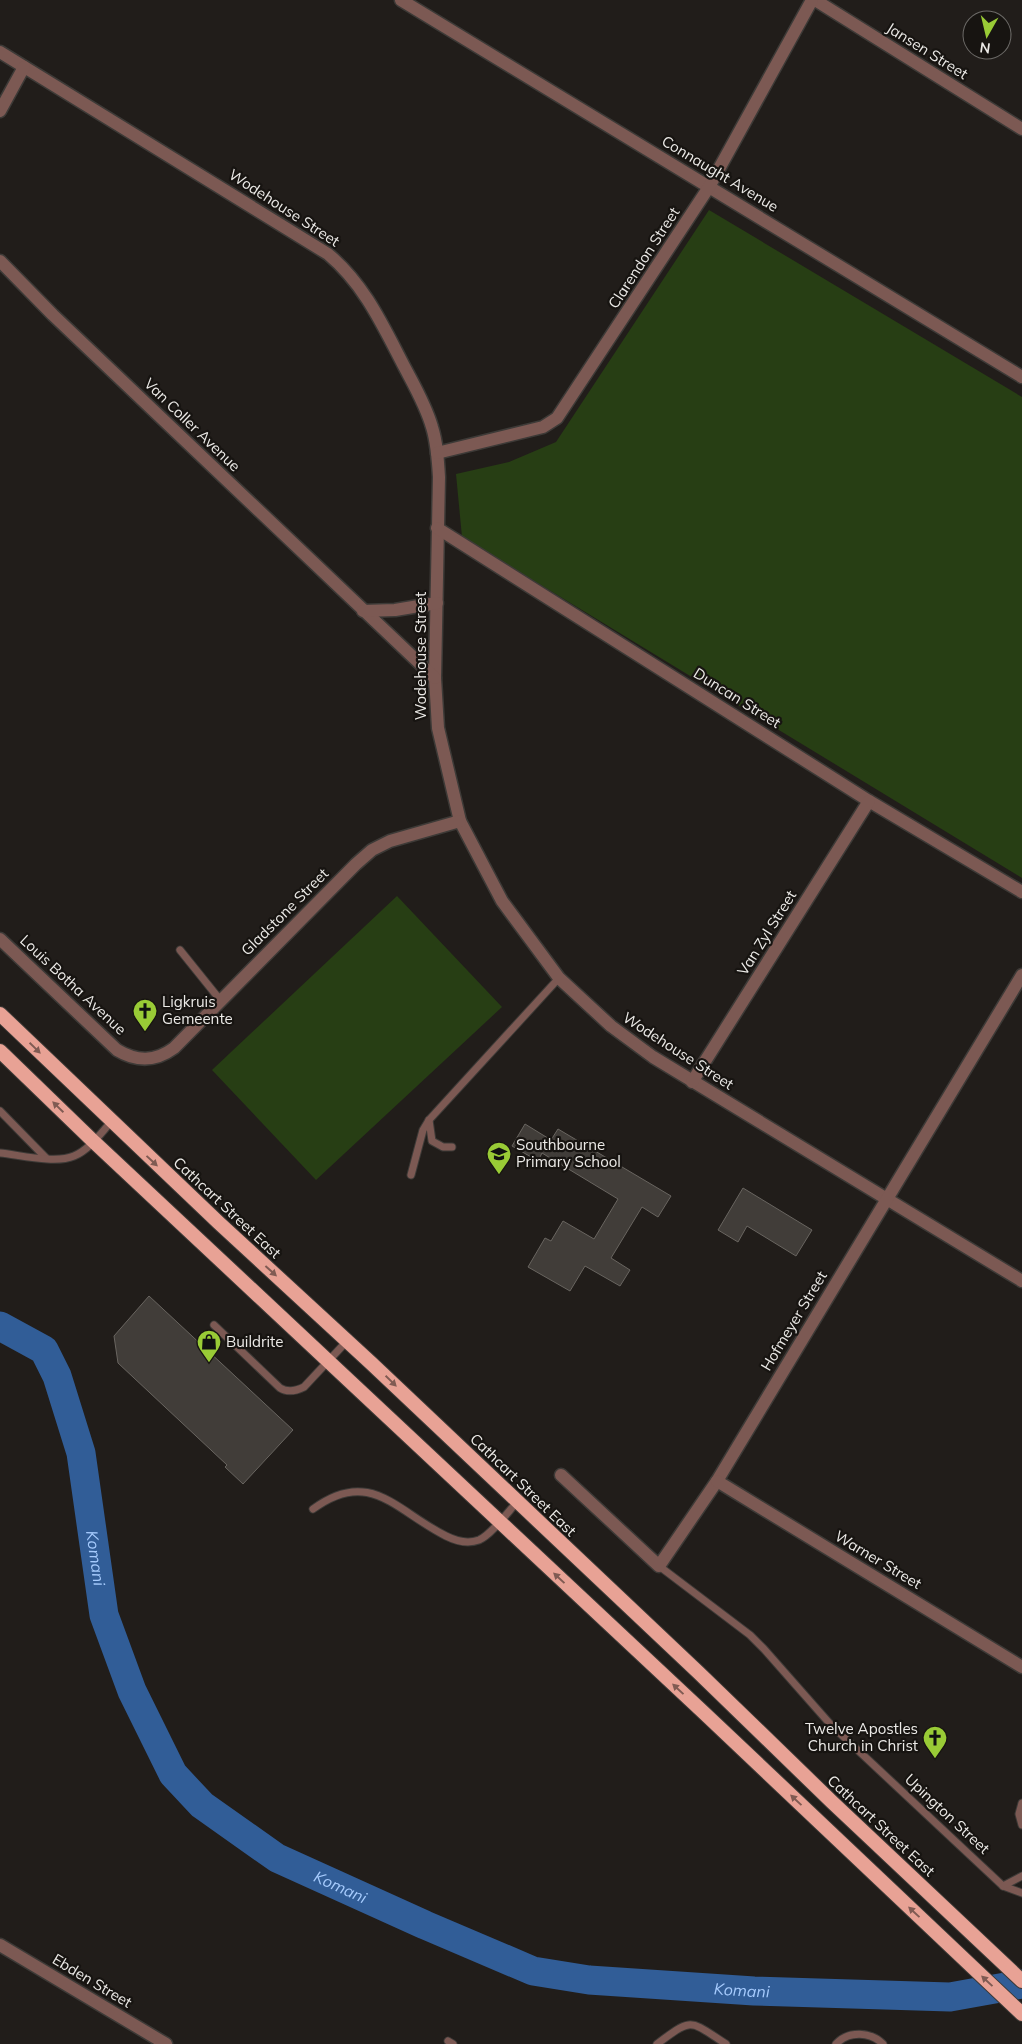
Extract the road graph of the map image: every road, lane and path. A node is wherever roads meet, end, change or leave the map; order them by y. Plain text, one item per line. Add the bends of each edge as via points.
1 (401, 0) edge
2 (813, 0) edge
3 (0, 52) edge
4 (24, 66) junction
5 (0, 111) edge
6 (1022, 129) edge
7 (710, 187) junction
8 (0, 261) edge
9 (1022, 377) edge
10 (437, 453) junction
11 (437, 528) junction
12 (437, 603) junction
13 (363, 611) junction
14 (435, 678) junction
15 (869, 801) junction
16 (460, 821) junction
17 (1022, 892) edge
18 (0, 939) edge
19 (180, 950) dead end
20 (1022, 975) edge
21 (559, 978) junction
22 (220, 1001) junction
23 (0, 1014) edge
24 (0, 1051) edge
25 (153, 1058) joint
26 (692, 1082) junction
27 (0, 1111) edge
28 (429, 1120) junction
29 (111, 1122) junction
30 (93, 1142) junction
31 (452, 1147) dead end
32 (0, 1153) edge
33 (46, 1158) junction
34 (411, 1175) dead end
35 (888, 1199) junction
36 (1022, 1281) edge
37 (214, 1325) dead end
38 (347, 1341) junction
39 (327, 1362) junction
40 (561, 1475) dead end
41 (717, 1481) junction
42 (517, 1502) junction
43 (313, 1509) dead end
44 (499, 1522) junction
45 (659, 1566) junction
46 (1022, 1667) edge
47 (1022, 1803) edge
48 (1022, 1825) edge
49 (1022, 1876) edge
50 (1003, 1886) junction
51 (1022, 1893) edge
52 (0, 1945) edge
53 (1022, 1981) edge
54 (1022, 2014) edge
55 (166, 2044) edge
56 (657, 2044) edge
57 (726, 2044) edge
58 (836, 2044) edge
59 (883, 2044) edge

1 - 7 street, Connaught Avenue
2 - 6 street, Jansen Street
2 - 7 street, Clarendon Street
3 - 4 street, Wodehouse Street
4 - 5 street
4 - 10 street, Wodehouse Street via 314,244 342,265 380,319 423,404
7 - 9 street, Connaught Avenue
7 - 10 street, Clarendon Street via 557,418 543,427
8 - 13 street, Van Coller Avenue
10 - 11 street, Wodehouse Street
11 - 12 street, Wodehouse Street
11 - 15 street, Duncan Street
12 - 13 street via 401,610
12 - 14 street, Wodehouse Street
13 - 14 street, Van Coller Avenue
14 - 16 street, Wodehouse Street via 438,728
15 - 17 street, Duncan Street
15 - 26 street, Van Zyl Street
16 - 21 street, Wodehouse Street via 502,901
16 - 22 street, Gladstone Street via 372,850
18 - 25 street, Louis Botha Avenue via 117,1050 134,1059
19 - 22 lane
20 - 35 street, Hofmeyer Street
21 - 26 street, Wodehouse Street via 611,1026
21 - 28 lane
22 - 25 street, Gladstone Street via 174,1048
23 -> 29 highway, Cathcart Street East
30 -> 24 highway
26 - 35 street, Wodehouse Street
27 - 33 lane
28 - 31 lane via 432,1141 443,1147
28 - 34 lane via 423,1130
29 - 30 lane
29 -> 38 highway, Cathcart Street East
30 - 33 lane via 74,1157
30 - 39 highway
32 - 33 lane
35 - 36 street, Wodehouse Street
35 - 41 street, Hofmeyer Street
37 - 39 lane via 284,1390 304,1387
38 - 39 lane
38 -> 42 highway, Cathcart Street East
39 - 44 highway
40 - 45 street
41 - 45 street, Hofmeyer Street
41 - 46 street, Warner Street
42 - 44 lane
42 - 53 highway, Cathcart Street East
43 - 44 lane via 345,1492 368,1492 393,1503 436,1531 462,1541 484,1537
54 -> 44 highway
45 - 50 lane, Upington Street via 764,1649 831,1725
47 - 48 lane via 1019,1814
49 - 50 lane
50 - 51 lane, Upington Street
52 - 55 street, Ebden Street
56 - 57 lane via 687,2024 698,2026
58 - 59 lane via 848,2036 859,2034 869,2035

